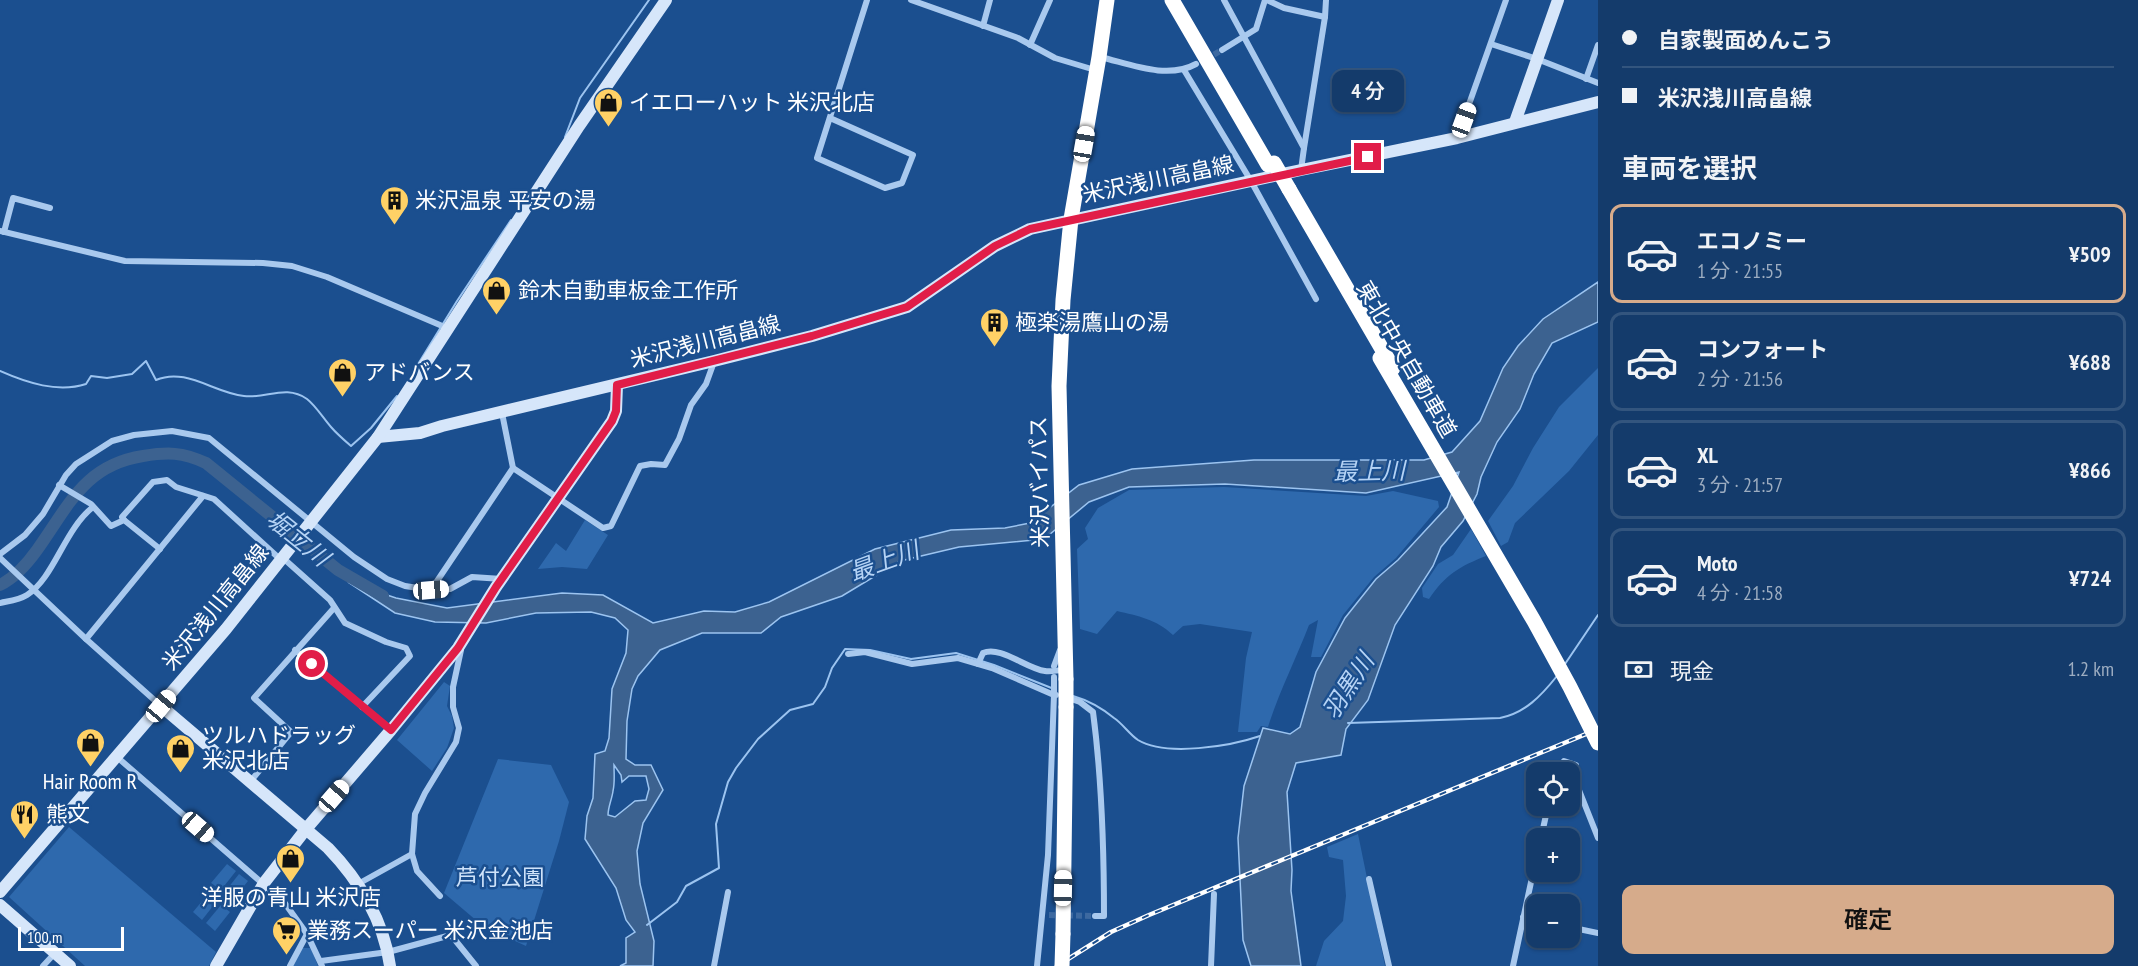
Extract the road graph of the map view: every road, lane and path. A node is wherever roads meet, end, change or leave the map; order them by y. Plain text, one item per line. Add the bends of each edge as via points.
1 (666, 0) edge
2 (867, 0) edge
3 (911, 0) edge
4 (990, 0) edge
5 (1050, 0) edge
6 (1107, 0) edge
7 (1172, 0) edge
8 (1180, 0) edge
9 (1224, 0) edge
10 (1266, 0) edge
11 (1326, 0) edge
12 (1506, 0) edge
13 (1558, 0) edge
14 (1325, 17) junction
15 (983, 26) junction
16 (1244, 37) junction
17 (1491, 44) junction
18 (1030, 45) junction
19 (1598, 45) edge
20 (1221, 50) tunnel mouth
21 (1537, 59) junction
22 (1098, 64) junction
23 (1196, 64) dead end
24 (1184, 69) junction
25 (1586, 79) junction
26 (1598, 83) edge
27 (1598, 102) edge
28 (830, 118) junction
29 (1515, 122) junction
30 (1457, 138) junction
31 (1304, 148) junction
32 (1271, 164) junction
33 (1300, 170) junction
34 (1251, 181) junction
35 (50, 208) dead end
36 (1071, 219) junction
37 (2, 232) edge
38 (1316, 299) dead end
39 (447, 328) junction
40 (1383, 357) junction
41 (714, 361) junction
42 (617, 385) junction
43 (502, 413) junction
44 (378, 437) junction
45 (513, 468) junction
46 (59, 485) junction
47 (203, 496) junction
48 (559, 497) junction
49 (92, 505) junction
50 (124, 520) junction
51 (308, 524) junction
52 (160, 549) junction
53 (0, 556) edge
54 (282, 559) junction
55 (499, 583) junction
56 (34, 590) junction
57 (431, 590) junction
58 (0, 603) edge
59 (334, 608) junction
60 (86, 639) junction
61 (458, 648) junction
62 (295, 650) junction
63 (848, 654) dead end
64 (979, 660) junction
65 (1059, 675) junction
66 (1054, 693) junction
67 (1066, 701) junction
68 (161, 706) junction
69 (362, 707) junction
70 (1598, 728) edge
71 (391, 730) junction
72 (1598, 743) edge
73 (117, 757) junction
74 (250, 782) junction
75 (1580, 793) edge
76 (306, 829) junction
77 (1598, 838) edge
78 (412, 854) junction
79 (1369, 879) dead end
80 (1531, 882) edge
81 (264, 883) junction
82 (358, 884) junction
83 (0, 892) edge
84 (728, 892) dead end
85 (1214, 894) dead end
86 (440, 896) dead end
87 (0, 905) edge
88 (1095, 916) dead end
89 (1523, 917) junction
90 (1526, 918) edge
91 (1580, 929) edge
92 (1598, 933) edge
93 (308, 934) junction
94 (388, 952) junction
95 (54, 953) junction
96 (321, 963) edge
97 (43, 966) edge
98 (70, 966) edge
99 (216, 966) edge
100 (290, 966) edge
101 (390, 966) edge
102 (476, 966) edge
103 (714, 966) edge
104 (1037, 966) edge
105 (1062, 966) edge
106 (1211, 966) edge
107 (1389, 966) edge
108 (1513, 966) edge

1 - 39 main road
2 - 28 street
3 - 15 street
4 - 15 street
5 - 18 street
6 - 22 highway, 米沢バイパス
7 - 32 highway, 東北中央自動車道
8 - 32 highway, 東北中央自動車道
9 - 16 street
10 - 14 street
10 - 16 street via 1256,29
11 - 14 street
12 - 17 street
13 - 21 main road
14 - 31 street
15 - 18 street
16 - 20 street
16 - 31 street
17 - 21 street
17 - 30 street
18 - 22 street via 1055,58
19 - 25 street
21 - 25 street
21 - 29 main road
22 - 24 street via 1161,71
22 - 36 highway, 米沢バイパス
23 - 24 street
24 - 34 street
25 - 26 street
27 - 29 main road, 米沢浅川高畠線
28 - 28 street via 817,158 885,188 902,183 913,155
29 - 30 main road, 米沢浅川高畠線
30 - 33 main road, 米沢浅川高畠線
31 - 33 street
32 - 40 highway, 東北中央自動車道, bridge
33 - 34 main road, 米沢浅川高畠線
34 - 36 main road, 米沢浅川高畠線
34 - 38 street
35 - 37 street via 13,198
36 - 41 main road, 米沢浅川高畠線 via 1030,229 1004,241 907,307
36 - 65 highway, 米沢バイパス via 1059,386 1065,646
37 - 39 street via 125,261 292,266
39 - 44 main road
40 - 70 highway, 東北中央自動車道
40 - 72 highway, 東北中央自動車道, bridge via 1534,621
41 - 42 main road, 米沢浅川高畠線
41 - 48 street via 665,465 640,466 611,526 603,528
42 - 43 main road, 米沢浅川高畠線
42 - 48 main road via 612,421
43 - 44 main road, 米沢浅川高畠線 via 420,433
43 - 45 street
44 - 51 main road, 米沢浅川高畠線
45 - 48 street
45 - 57 street
46 - 49 street
46 - 51 street via 76,464 112,441 154,431 188,432 209,438
46 - 53 street via 43,514
47 - 50 street via 166,480 153,482 122,517
47 - 52 street
47 - 54 street via 214,499
48 - 55 main road
49 - 50 street via 111,526
49 - 56 street
50 - 52 street
51 - 54 main road, 米沢浅川高畠線
51 - 57 street via 372,571 405,586
52 - 60 street
53 - 56 street
54 - 59 street via 330,600
54 - 68 main road, 米沢浅川高畠線
55 - 57 street via 472,577 450,588
55 - 61 main road
56 - 58 street
56 - 60 street
59 - 62 street
59 - 69 street via 345,623 406,648 410,656
60 - 68 street
61 - 71 main road
61 - 78 street via 461,650 453,687 459,728 456,742 415,814
62 - 69 street
62 - 74 street via 254,698 291,732
63 - 64 street via 865,652 912,664 953,658
64 - 65 street via 988,650
64 - 66 street
65 - 66 street
65 - 67 highway, 米沢バイパス, bridge
66 - 67 street
66 - 104 street via 1046,915
67 - 88 street via 1080,702 1093,712 1104,840 1104,916
67 - 105 highway, 米沢バイパス, bridge
68 - 73 main road, 米沢浅川高畠線
68 - 74 main road
69 - 71 street
71 - 76 main road
73 - 81 street
73 - 83 main road, 米沢浅川高畠線
74 - 76 main road
75 - 77 street
76 - 81 main road
76 - 82 main road via 335,855
78 - 82 street
78 - 86 street via 417,871
79 - 107 street
80 - 89 street
81 - 93 street via 295,914
81 - 99 main road
82 - 94 main road
84 - 103 street
85 - 106 street
87 - 95 main road
89 - 90 street
89 - 108 street
91 - 92 street
93 - 96 street
93 - 100 street
94 - 96 street
94 - 101 main road
94 - 102 street via 451,935
95 - 97 street
95 - 98 main road

